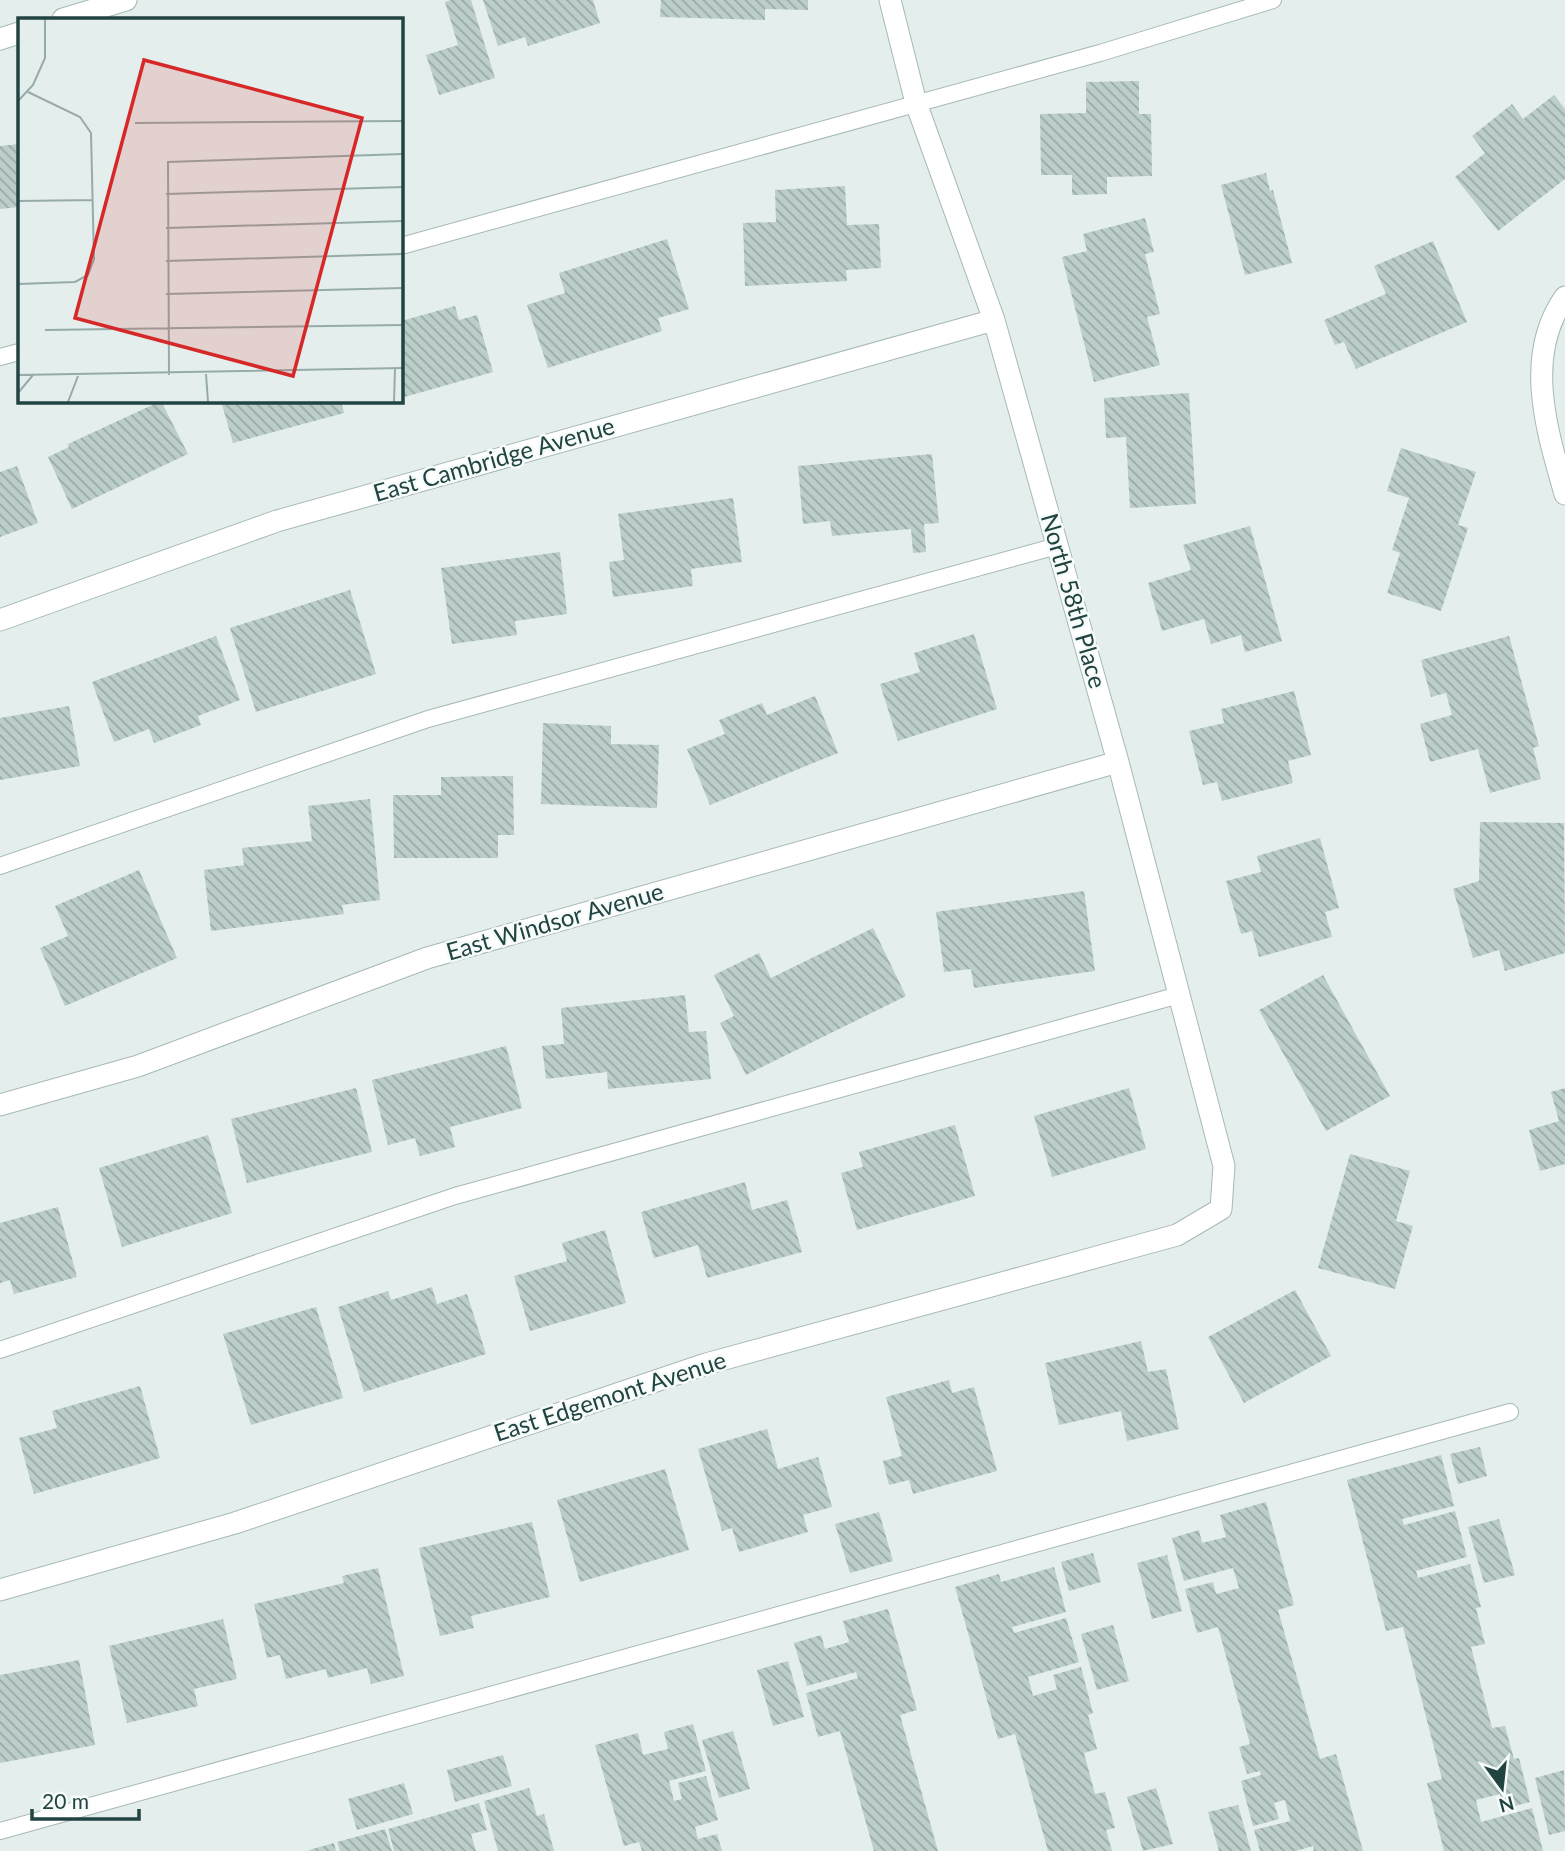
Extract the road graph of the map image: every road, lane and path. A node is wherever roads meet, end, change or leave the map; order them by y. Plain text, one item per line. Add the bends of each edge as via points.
1 (126, 0) edge
2 (890, 0) edge
3 (1273, 0) edge
4 (67, 18) edge
5 (18, 33) edge
6 (0, 39) edge
7 (916, 103) junction
8 (402, 246) edge
9 (1560, 304) edge
10 (994, 320) junction
11 (18, 352) edge
12 (0, 357) edge
13 (1565, 494) edge
14 (1057, 546) junction
15 (0, 620) edge
16 (1118, 762) junction
17 (0, 866) edge
18 (1179, 995) junction
19 (0, 1105) edge
20 (1221, 1209) joint
21 (0, 1350) edge
22 (1510, 1412) dead end
23 (0, 1590) edge
24 (0, 1830) edge

1 - 4 street
2 - 7 street, North 58th Place
3 - 7 lane
5 - 6 street
7 - 8 lane
7 - 10 street, North 58th Place
9 - 13 street via 1546,343 1541,384 1546,428
10 - 14 street, North 58th Place
10 - 15 street, East Cambridge Avenue via 277,521
11 - 12 lane
14 - 16 street, North 58th Place
14 - 17 lane via 428,719
16 - 18 street, North 58th Place
16 - 19 street, East Windsor Avenue via 427,958 138,1066
18 - 20 street, North 58th Place via 1224,1166
18 - 21 lane via 455,1196
20 - 23 street, East Edgemont Avenue via 1177,1236 706,1364 234,1523
22 - 24 lane

